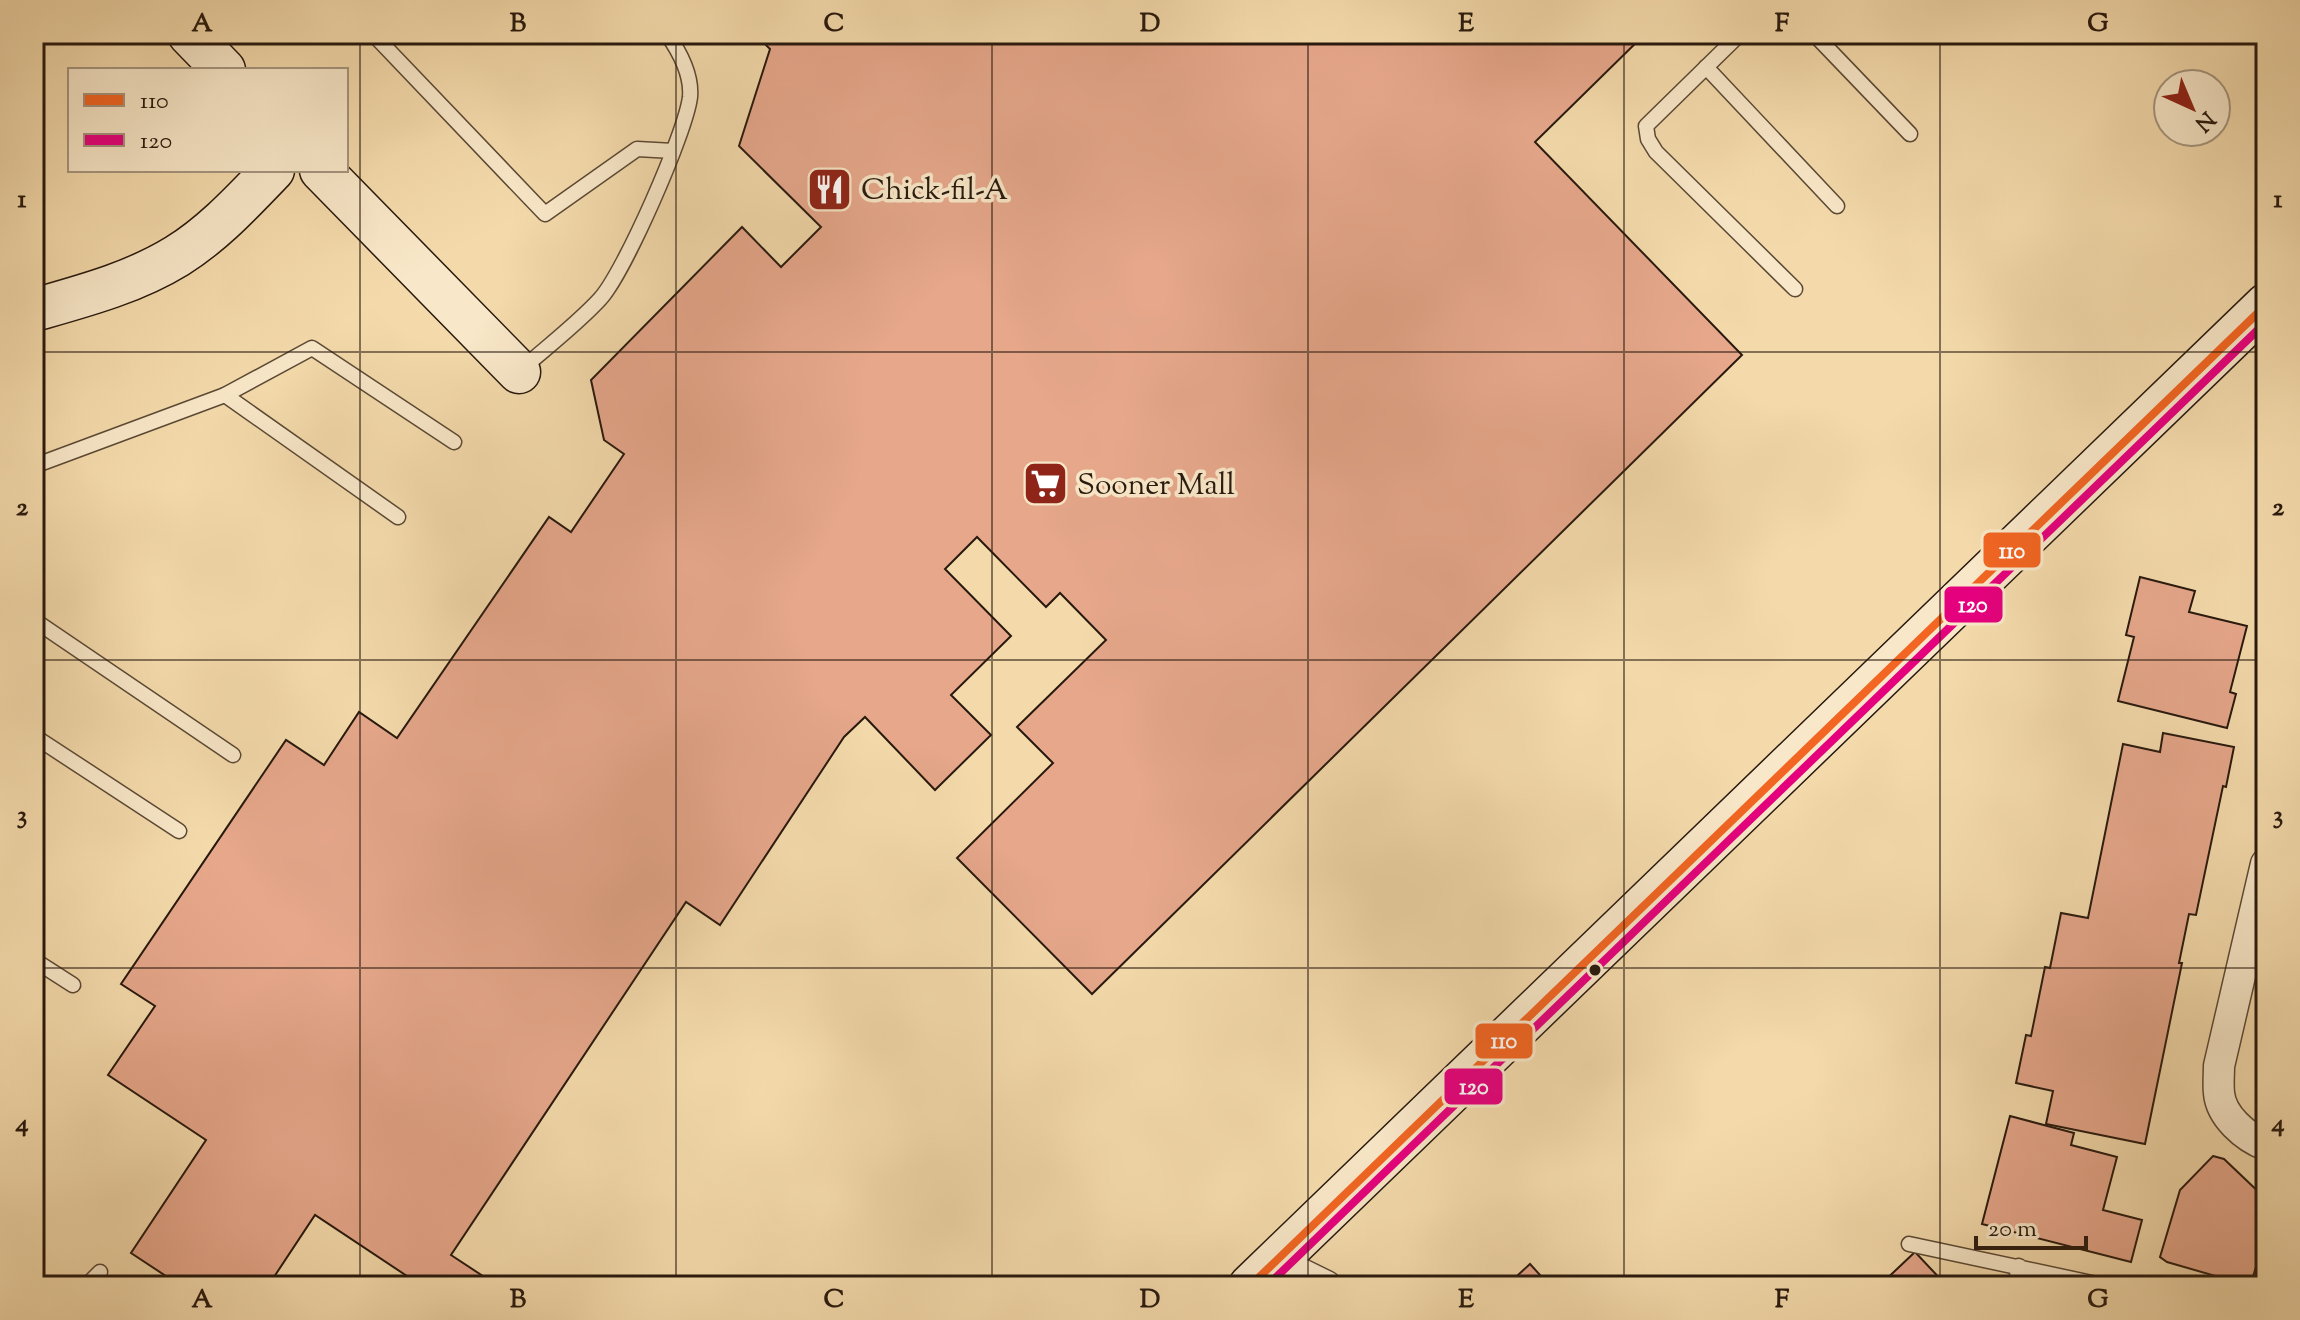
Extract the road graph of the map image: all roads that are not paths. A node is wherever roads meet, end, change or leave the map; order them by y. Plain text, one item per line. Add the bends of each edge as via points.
1 (189, 34) edge
2 (373, 34) edge
3 (667, 34) edge
4 (1740, 34) edge
5 (1814, 34) edge
6 (1706, 67) junction
7 (222, 68) edge
8 (1910, 134) dead end
9 (673, 151) junction
10 (271, 172) edge
11 (323, 172) edge
12 (1837, 206) dead end
13 (1795, 289) dead end
14 (2266, 305) edge
15 (34, 310) edge
16 (519, 372) joint
17 (225, 395) junction
18 (454, 442) dead end
19 (34, 466) edge
20 (398, 517) dead end
21 (34, 620) edge
22 (34, 736) edge
23 (233, 755) dead end
24 (179, 831) dead end
25 (2266, 864) edge
26 (2260, 924) edge
27 (34, 960) edge
28 (73, 985) dead end
29 (2266, 1145) edge
30 (1909, 1244) dead end
31 (2019, 1266) junction
32 (100, 1272) dead end
33 (1271, 1278) edge
34 (86, 1286) edge
35 (1326, 1286) edge
36 (2015, 1286) edge
37 (2106, 1286) edge

1 - 7 street
2 - 9 lane via 545,214 637,149
3 - 9 lane via 683,61 690,96
4 - 6 lane
5 - 8 lane
6 - 12 lane
6 - 13 lane via 1646,126 1648,139
9 - 16 lane via 601,298
10 - 15 street via 177,256 131,280
11 - 16 street
14 - 33 street
17 - 18 lane via 312,348
17 - 19 lane
17 - 20 lane
21 - 23 lane
22 - 24 lane
25 - 26 street
26 - 29 street via 2219,1066 2219,1096 2242,1132
27 - 28 lane
30 - 31 lane
31 - 36 lane
31 - 37 lane
32 - 34 lane
33 - 35 street

